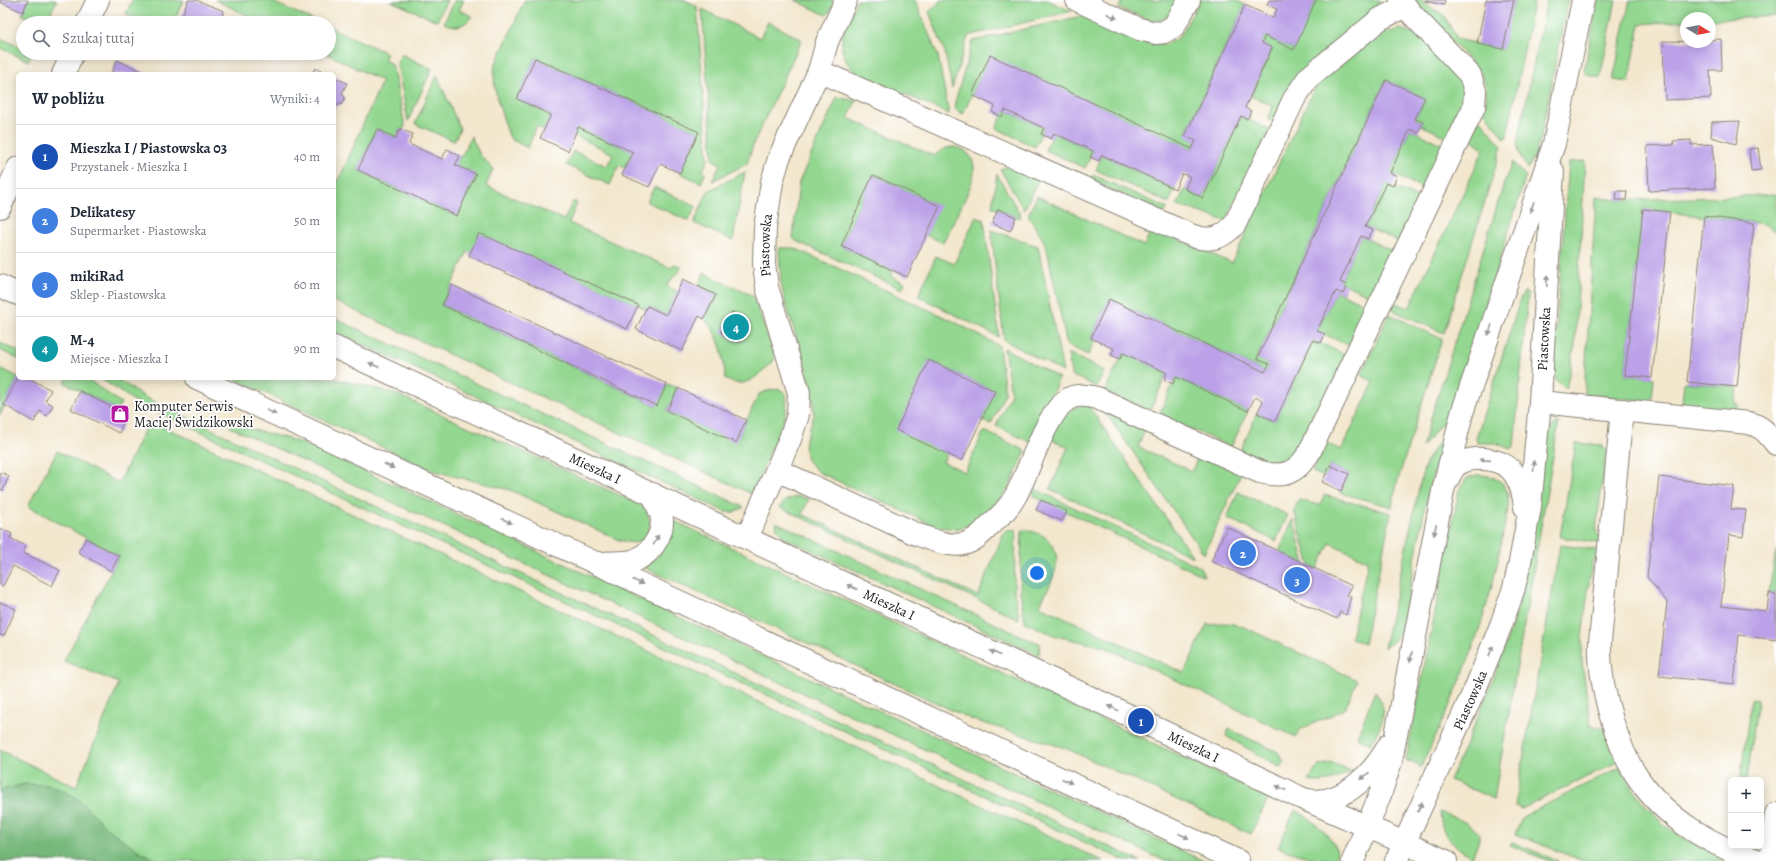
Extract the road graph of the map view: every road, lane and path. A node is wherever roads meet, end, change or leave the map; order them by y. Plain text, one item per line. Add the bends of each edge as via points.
1 (98, 0) edge
2 (846, 0) edge
3 (1076, 0) edge
4 (1189, 0) edge
5 (1583, 0) edge
6 (1403, 3) edge
7 (90, 16) edge
8 (70, 60) edge
9 (819, 71) junction
10 (64, 72) edge
11 (1554, 144) junction
12 (16, 173) edge
13 (6, 199) edge
14 (0, 286) edge
15 (16, 293) edge
16 (336, 348) edge
17 (201, 380) edge
18 (1540, 402) junction
19 (1622, 410) junction
20 (1776, 444) edge
21 (777, 470) junction
22 (1443, 491) junction
23 (653, 494) junction
24 (1526, 532) junction
25 (747, 538) junction
26 (598, 563) junction
27 (1396, 733) junction
28 (1307, 799) junction
29 (1776, 814) edge
30 (1368, 827) junction
31 (1400, 852) edge
32 (1238, 861) edge
33 (1353, 861) edge
34 (1446, 861) edge
35 (1759, 861) edge
36 (1770, 861) edge

1 - 7 street
2 - 9 street, Piastowska via 827,42
3 -> 4 street via 1140,29 1156,33 1174,26
5 - 11 street, Piastowska
6 - 9 street via 1309,77 1294,99 1235,224 1223,235 1208,240 1193,236
6 - 21 street via 1470,75 1475,91 1474,107 1309,453 1296,469 1280,475 1260,472 1097,398 1078,395 1062,403 1052,416 1017,494 1007,509 976,538 954,545 916,534
8 - 10 street
9 - 21 street, Piastowska via 779,158 772,182 765,228 764,264 767,287 797,384 799,404 795,427
18 -> 11 street, Piastowska
11 -> 22 street, Piastowska via 1467,397
12 - 13 street
14 - 15 street
23 -> 16 street, Mieszka I
17 -> 26 street
18 - 19 street
24 -> 18 street, Piastowska
19 - 20 street via 1754,424 1768,433
19 - 35 street via 1600,642 1600,662 1608,706 1628,762 1637,778 1666,811 1683,824 1726,848
21 - 25 street, Piastowska
24 -> 22 street, Piastowska via 1521,488 1510,468 1500,463 1481,459 1461,462 1455,466
22 -> 27 street, Piastowska
23 - 25 street, Mieszka I
26 -> 23 street via 631,561 641,557 652,547 662,524
31 -> 24 street, Piastowska via 1473,694 1501,625 1514,588
28 -> 25 street, Mieszka I
26 -> 32 street
27 -> 28 street, Piastowska via 1374,768 1358,783 1324,801
27 - 30 street, Piastowska via 1385,782
28 - 30 street, Mieszka I
29 - 36 street
30 - 31 street, Mieszka I
30 - 33 street, Piastowska
31 - 34 street, Mieszka I

